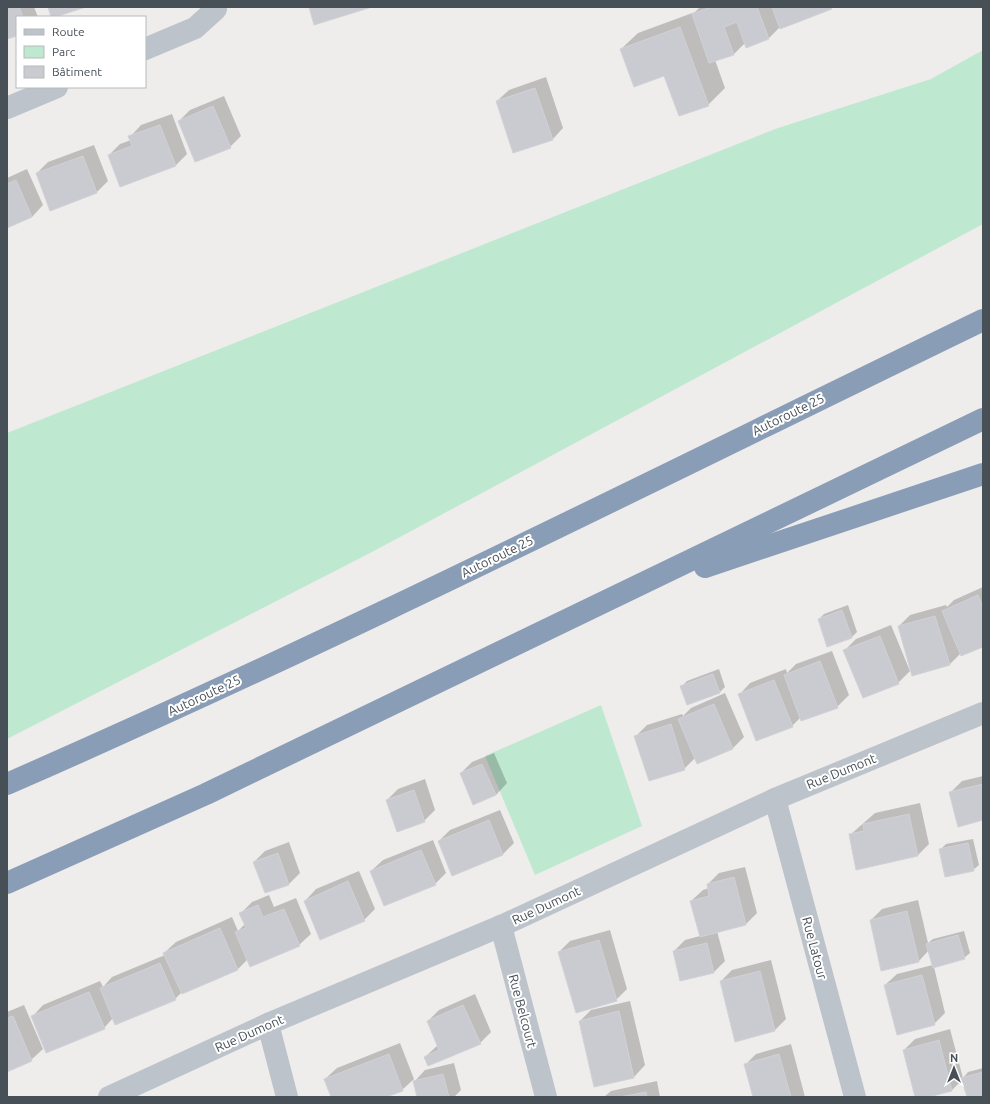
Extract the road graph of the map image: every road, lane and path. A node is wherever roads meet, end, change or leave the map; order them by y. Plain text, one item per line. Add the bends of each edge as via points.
1 (215, 7) edge
2 (146, 49) edge
3 (55, 88) edge
4 (7, 108) edge
5 (983, 320) edge
6 (983, 419) edge
7 (983, 474) edge
8 (611, 598) junction
9 (983, 713) edge
10 (7, 784) edge
11 (775, 799) junction
12 (7, 883) edge
13 (501, 926) junction
14 (268, 1024) junction
15 (109, 1097) edge
16 (287, 1097) edge
17 (546, 1097) edge
18 (855, 1097) edge

1 - 2 street via 216,9 195,28
3 - 4 street
5 - 10 highway, Autoroute 25 via 395,606 189,703
6 - 8 highway
7 - 8 highway
8 - 12 highway via 206,794
9 - 11 street, Rue Dumont
11 - 13 street, Rue Dumont
11 - 18 street, Rue Latour
13 - 14 street, Rue Dumont
13 - 17 street, Rue Belcourt
14 - 15 street, Rue Dumont
14 - 16 street

